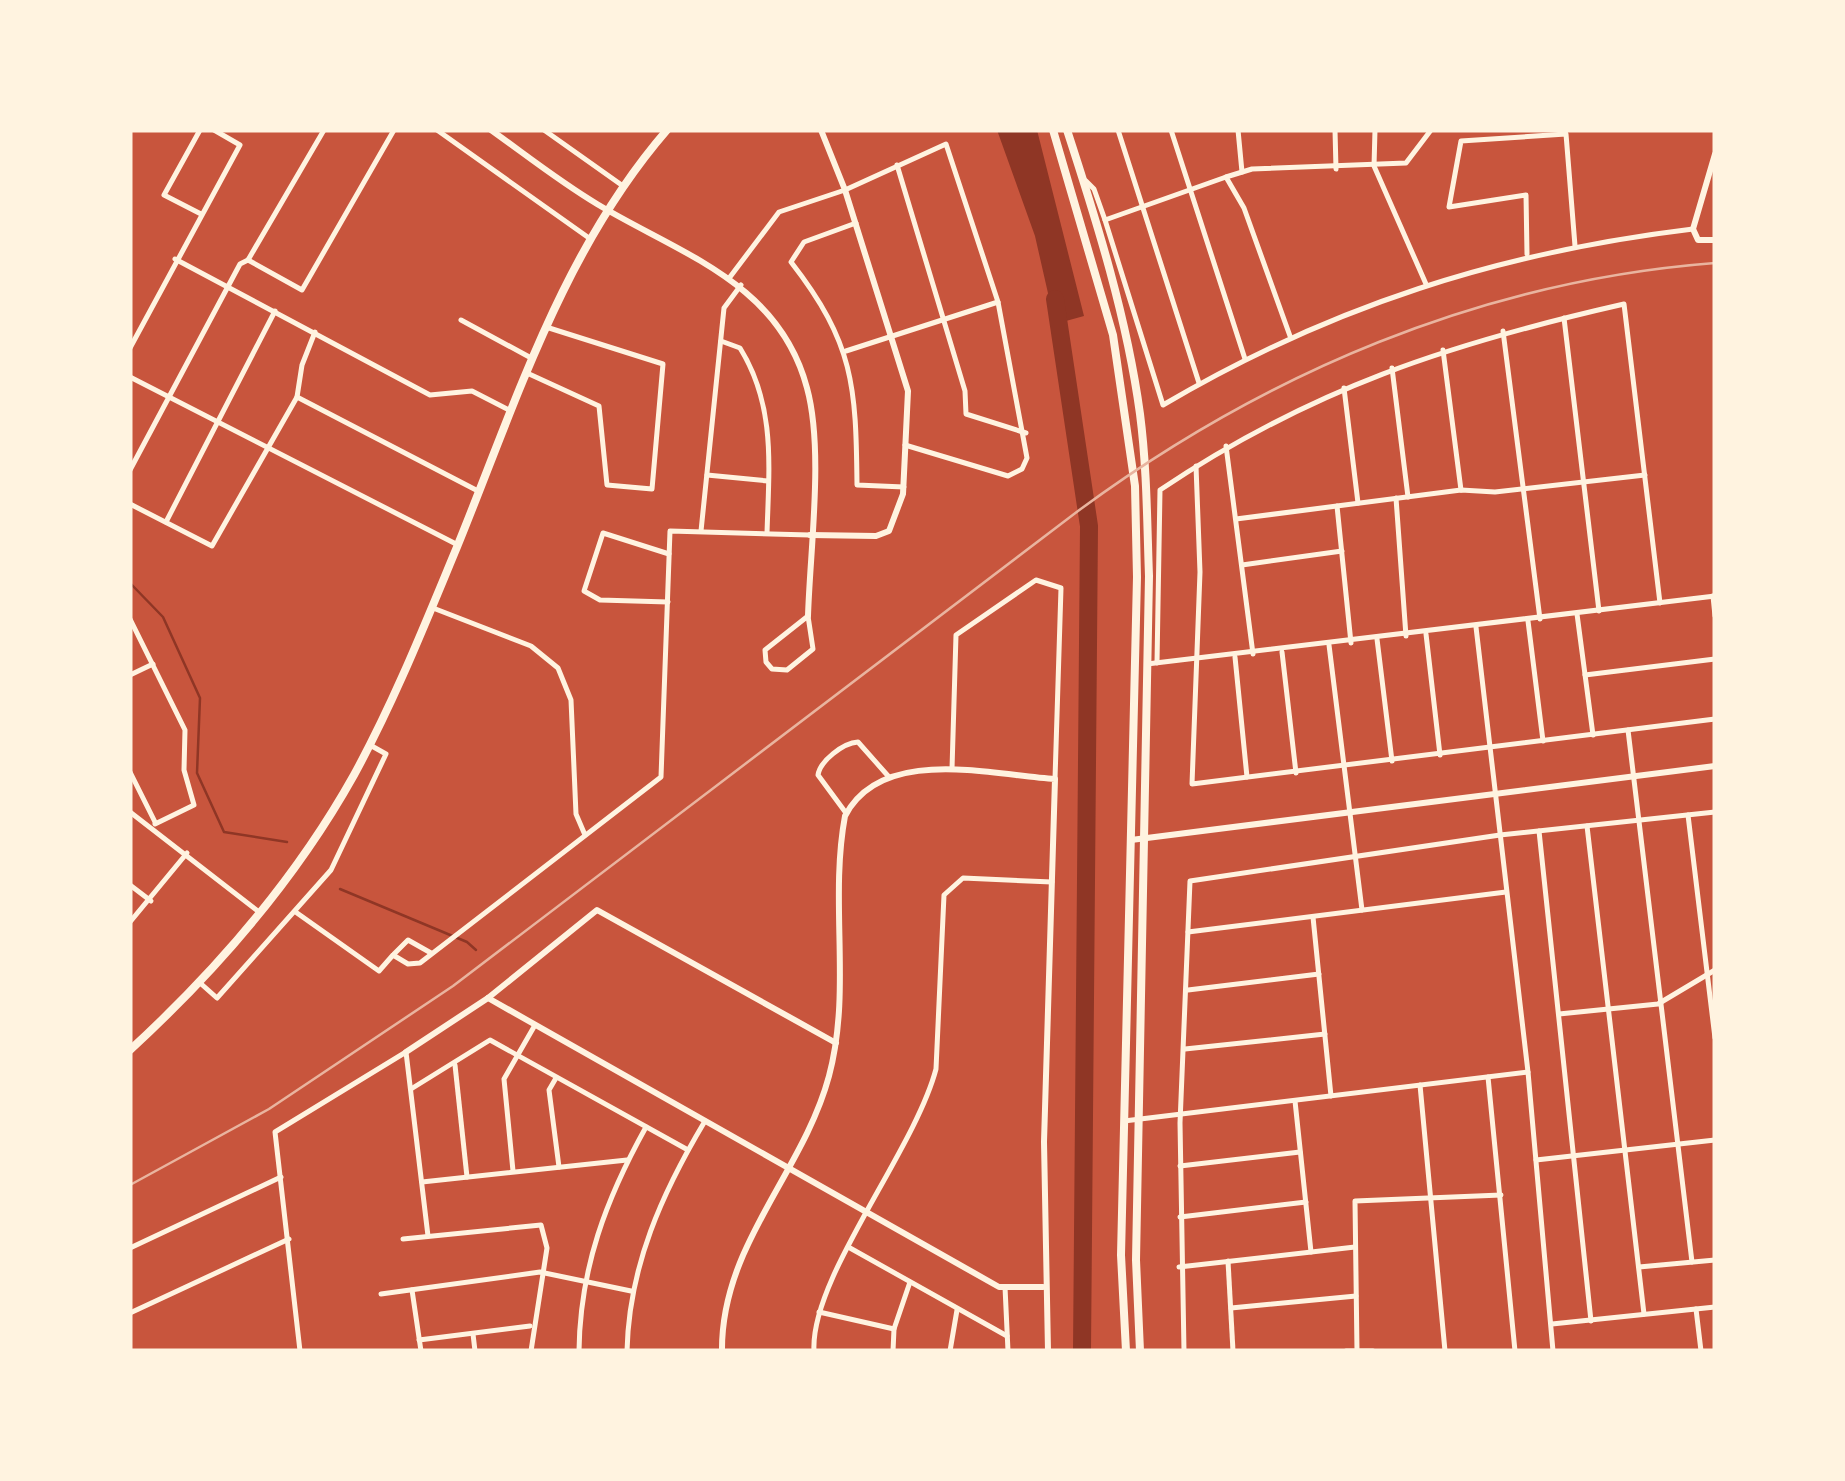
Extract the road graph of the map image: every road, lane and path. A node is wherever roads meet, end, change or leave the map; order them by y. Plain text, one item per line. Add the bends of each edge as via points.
1 (200, 130) edge
2 (214, 130) edge
3 (324, 130) edge
4 (394, 130) edge
5 (437, 130) edge
6 (491, 130) edge
7 (544, 130) edge
8 (668, 130) edge
9 (821, 130) edge
10 (1053, 130) edge
11 (1067, 130) edge
12 (1118, 130) edge
13 (1171, 130) edge
14 (1238, 130) edge
15 (1335, 130) edge
16 (1375, 130) edge
17 (1431, 130) edge
18 (1715, 154) edge
19 (897, 165) junction
20 (1374, 166) junction
21 (1336, 169) junction
22 (1242, 172) junction
23 (1226, 178) junction
24 (1083, 180) junction
25 (623, 186) junction
26 (1190, 189) junction
27 (845, 190) junction
28 (1143, 208) junction
29 (607, 210) junction
30 (201, 214) junction
31 (1106, 220) junction
32 (856, 223) junction
33 (1693, 229) junction
34 (589, 238) junction
35 (1715, 240) edge
36 (1574, 246) junction
37 (1527, 254) junction
38 (175, 260) junction
39 (248, 260) junction
40 (730, 278) junction
41 (1426, 284) junction
42 (226, 286) junction
43 (742, 286) junction
44 (998, 302) junction
45 (275, 311) junction
46 (1564, 318) junction
47 (944, 319) junction
48 (461, 320) dead end
49 (546, 326) junction
50 (1503, 331) junction
51 (316, 332) junction
52 (890, 336) junction
53 (1290, 336) junction
54 (721, 341) junction
55 (130, 348) edge
56 (1444, 350) junction
57 (846, 351) junction
58 (532, 359) junction
59 (1245, 359) junction
60 (1392, 368) junction
61 (527, 373) junction
62 (130, 377) edge
63 (1199, 384) junction
64 (1344, 388) junction
65 (168, 396) junction
66 (297, 397) junction
67 (511, 411) junction
68 (218, 422) junction
69 (1026, 433) junction
70 (905, 445) junction
71 (1226, 446) junction
72 (268, 447) junction
73 (1196, 466) junction
74 (130, 470) edge
75 (706, 475) junction
76 (1645, 475) junction
77 (768, 481) junction
78 (1584, 482) junction
79 (904, 487) junction
80 (1524, 489) junction
81 (1461, 490) junction
82 (478, 492) junction
83 (1408, 497) junction
84 (1396, 498) junction
85 (1358, 503) junction
86 (130, 504) edge
87 (1337, 506) junction
88 (1236, 519) junction
89 (166, 522) junction
90 (701, 531) junction
91 (767, 533) junction
92 (810, 535) junction
93 (458, 544) junction
94 (1342, 551) junction
95 (669, 554) junction
96 (1242, 565) junction
97 (1714, 596) edge
98 (668, 602) junction
99 (1660, 603) junction
100 (431, 608) junction
101 (1599, 611) junction
102 (1577, 614) junction
103 (808, 616) junction
104 (1715, 616) edge
105 (130, 619) edge
106 (1540, 619) junction
107 (1528, 621) junction
108 (1476, 628) junction
109 (1426, 634) junction
110 (1406, 636) junction
111 (1377, 640) junction
112 (1351, 642) junction
113 (1329, 645) junction
114 (1282, 651) junction
115 (1253, 654) junction
116 (1235, 656) junction
117 (1715, 658) edge
118 (1198, 660) junction
119 (1158, 663) junction
120 (153, 664) junction
121 (1146, 664) junction
122 (1585, 675) junction
123 (130, 676) edge
124 (1715, 719) edge
125 (1628, 730) junction
126 (1593, 735) junction
127 (1542, 741) junction
128 (370, 745) junction
129 (1490, 748) junction
130 (1440, 755) junction
131 (1392, 760) junction
132 (1343, 766) junction
133 (1715, 766) edge
134 (130, 772) edge
135 (952, 772) junction
136 (1296, 773) junction
137 (1634, 776) junction
138 (889, 777) junction
139 (1248, 777) junction
140 (1055, 779) junction
141 (1494, 792) junction
142 (1348, 811) junction
143 (130, 812) edge
144 (1715, 812) edge
145 (846, 813) junction
146 (1688, 814) junction
147 (1639, 820) junction
148 (157, 826) junction
149 (1586, 826) junction
150 (1538, 831) junction
151 (585, 835) junction
152 (1500, 835) junction
153 (1144, 839) junction
154 (1131, 840) junction
155 (187, 853) junction
156 (1354, 856) junction
157 (1052, 882) junction
158 (130, 885) edge
159 (1506, 892) junction
160 (151, 901) junction
161 (1362, 910) junction
162 (259, 912) junction
163 (297, 912) junction
164 (1313, 916) junction
165 (130, 922) edge
166 (1188, 932) junction
167 (432, 953) junction
168 (393, 954) junction
169 (1715, 970) edge
170 (1319, 974) junction
171 (1708, 975) junction
172 (199, 981) junction
173 (1187, 990) junction
174 (488, 998) junction
175 (1658, 1004) junction
176 (1608, 1011) junction
177 (1559, 1014) junction
178 (535, 1025) junction
179 (1325, 1034) junction
180 (1715, 1038) edge
181 (836, 1043) junction
182 (1185, 1049) junction
183 (130, 1050) edge
184 (406, 1052) junction
185 (517, 1056) junction
186 (455, 1064) junction
187 (1528, 1072) junction
188 (1488, 1077) junction
189 (556, 1078) junction
190 (1420, 1085) junction
191 (411, 1089) junction
192 (1331, 1096) junction
193 (1295, 1100) junction
194 (1182, 1114) junction
195 (1138, 1119) junction
196 (1124, 1121) junction
197 (705, 1122) junction
198 (646, 1126) junction
199 (1715, 1140) edge
200 (1677, 1144) junction
201 (688, 1150) junction
202 (1625, 1151) junction
203 (1300, 1152) junction
204 (1574, 1156) junction
205 (627, 1160) junction
206 (1536, 1160) junction
207 (559, 1166) junction
208 (1180, 1166) junction
209 (787, 1168) junction
210 (513, 1171) junction
211 (282, 1176) junction
212 (468, 1176) junction
213 (422, 1182) junction
214 (1501, 1195) junction
215 (1432, 1198) junction
216 (1306, 1202) junction
217 (868, 1214) junction
218 (1180, 1216) junction
219 (428, 1236) junction
220 (289, 1239) junction
221 (403, 1239) dead end
222 (1355, 1247) junction
223 (130, 1248) edge
224 (850, 1248) junction
225 (1311, 1252) junction
226 (1715, 1260) edge
227 (1228, 1261) junction
228 (1692, 1262) junction
229 (1179, 1266) junction
230 (1638, 1267) junction
231 (540, 1272) junction
232 (585, 1282) junction
233 (910, 1282) junction
234 (1005, 1287) junction
235 (1043, 1288) junction
236 (412, 1289) junction
237 (631, 1290) junction
238 (381, 1294) dead end
239 (1356, 1296) junction
240 (1715, 1307) edge
241 (958, 1308) junction
242 (1231, 1308) junction
243 (1696, 1309) junction
244 (819, 1312) junction
245 (130, 1313) edge
246 (1644, 1314) junction
247 (1591, 1320) junction
248 (1552, 1324) junction
249 (532, 1326) junction
250 (894, 1329) junction
251 (473, 1333) junction
252 (1007, 1336) junction
253 (419, 1340) junction
254 (300, 1351) edge
255 (421, 1351) edge
256 (476, 1351) edge
257 (531, 1351) edge
258 (579, 1351) edge
259 (627, 1351) edge
260 (722, 1351) edge
261 (814, 1351) edge
262 (893, 1351) edge
263 (950, 1351) edge
264 (1008, 1351) edge
265 (1048, 1351) edge
266 (1126, 1351) edge
267 (1140, 1351) edge
268 (1184, 1351) edge
269 (1233, 1351) edge
270 (1346, 1351) edge
271 (1357, 1351) edge
272 (1373, 1351) edge
273 (1445, 1351) edge
274 (1516, 1351) edge
275 (1553, 1351) edge
276 (1700, 1351) edge

1 - 30 street via 164,195
2 - 30 street via 240,145
3 - 39 street
4 - 39 street via 302,290
5 - 34 street
6 - 29 street
7 - 25 street
8 - 25 main road
9 - 27 street
10 - 154 main road via 1113,335 1135,486
11 - 24 main road
12 - 28 street
13 - 26 street
14 - 22 street
15 - 21 street
16 - 20 street
17 - 20 street via 1406,163
18 - 33 street
19 - 27 street
19 - 44 street via 946,144
19 - 47 street
20 - 21 street
20 - 41 street
21 - 22 street
22 - 23 street
23 - 26 street
23 - 53 street via 1244,208
24 - 31 street via 1094,189
24 - 121 main road via 1140,412
25 - 29 main road
26 - 28 street
26 - 59 street
27 - 32 street
27 - 40 street via 779,212
28 - 31 street
28 - 63 street
29 - 34 main road
29 - 40 street
30 - 38 street
31 - 63 street via 1163,405
32 - 52 street
32 - 57 street via 804,242 790,262
33 - 35 street via 1698,240
33 - 36 street
34 - 49 main road
36 - 37 street
36 - 37 street via 1566,134 1461,142 1449,208 1526,196
37 - 41 street
38 - 42 street
38 - 55 street
39 - 42 street
40 - 43 street
41 - 53 street
42 - 45 street
42 - 65 street
43 - 54 street via 725,306
43 - 92 street via 786,342 807,386 814,430
44 - 47 street
44 - 69 street
45 - 51 street
45 - 68 street
46 - 50 street
46 - 76 street via 1624,304
46 - 78 street
47 - 52 street
47 - 69 street via 966,414
48 - 58 street
49 - 58 main road
49 - 61 street via 663,364 652,489 607,485 599,406
50 - 56 street
50 - 80 street
51 - 66 street
51 - 67 street via 430,394 472,391
52 - 57 street
52 - 70 street via 908,391
53 - 59 street
54 - 75 street
54 - 77 street via 740,348 762,392
56 - 60 street
56 - 81 street
57 - 79 street via 857,414 857,485
58 - 61 main road
59 - 63 street
60 - 64 street
60 - 83 street
61 - 67 main road
62 - 65 street
64 - 71 street
64 - 85 street
65 - 68 street
65 - 74 street
66 - 72 street
66 - 82 street
67 - 82 main road
68 - 72 street
68 - 89 street
69 - 70 street via 1026,464 1008,476
70 - 79 street
71 - 73 street
71 - 88 street
72 - 89 street via 212,546
72 - 93 street
73 - 118 street
73 - 119 street via 1160,490
75 - 77 street
75 - 90 street
76 - 78 street
76 - 99 street
77 - 91 street
78 - 80 street
78 - 101 street
79 - 92 street via 885,535
80 - 81 street
80 - 106 street
81 - 83 street
82 - 93 main road
83 - 84 street
84 - 85 street
84 - 110 street
85 - 87 street
86 - 89 street
87 - 88 street
87 - 94 street
88 - 96 street
90 - 91 street
90 - 95 street via 670,531
91 - 92 street
92 - 103 street
93 - 100 main road
94 - 96 street
94 - 112 street
95 - 98 street
95 - 98 street via 603,533 584,591 600,600
96 - 115 street
97 - 99 street
97 - 104 street
98 - 151 street via 663,773
99 - 101 street
100 - 128 main road
100 - 151 street via 531,646 558,668 571,700 576,814
101 - 102 street
102 - 106 street
102 - 122 street
103 - 103 street via 813,648 788,670 772,669 765,650
105 - 120 street
106 - 107 street
107 - 108 street
107 - 127 street
108 - 109 street
108 - 129 street
109 - 110 street
109 - 130 street
110 - 111 street
111 - 112 street
111 - 131 street
112 - 113 street
113 - 114 street
113 - 132 street
114 - 115 street
114 - 136 street
115 - 116 street
116 - 118 street
116 - 139 street
117 - 122 street
118 - 119 street
118 - 139 street via 1192,784
119 - 121 street
120 - 123 street
120 - 148 street via 184,730 184,770 194,805
121 - 153 main road
122 - 126 street
124 - 125 street
125 - 126 street
125 - 137 street
126 - 127 street
127 - 129 street
128 - 162 main road via 316,836
128 - 163 street via 386,754 331,870
129 - 130 street
129 - 141 street
130 - 131 street
131 - 132 street
132 - 136 street
132 - 142 street
133 - 137 street
134 - 148 street
135 - 138 street
135 - 140 street
135 - 140 street via 956,635 1036,580 1060,588
136 - 139 street
137 - 141 street
137 - 147 street
138 - 145 street
138 - 145 street via 858,742 822,763 818,775
140 - 157 street
141 - 142 street
141 - 152 street
142 - 153 street
142 - 156 street
143 - 148 street
144 - 146 street
145 - 181 street
146 - 147 street
146 - 171 street
147 - 149 street
147 - 175 street
148 - 155 street
149 - 150 street
149 - 176 street
150 - 152 street
150 - 177 street
151 - 167 street
152 - 156 street
152 - 159 street
153 - 154 street
153 - 195 main road
154 - 196 main road
155 - 160 street
155 - 162 street
156 - 161 street
156 - 166 street via 1190,881
157 - 217 street via 963,878 944,895 936,1068 920,1119
157 - 235 street
158 - 160 street
159 - 161 street
159 - 187 street
160 - 165 street
161 - 164 street
162 - 172 main road
163 - 168 street via 379,971
163 - 172 street via 217,998
164 - 166 street
164 - 170 street
166 - 173 street
167 - 168 street via 415,965
167 - 168 street via 408,940
169 - 171 street
170 - 173 street
170 - 179 street
171 - 175 street
171 - 180 street
172 - 183 main road
173 - 182 street
174 - 178 street
174 - 181 street via 597,910
174 - 184 street
175 - 176 street
175 - 200 street
176 - 177 street
176 - 202 street
177 - 204 street
178 - 185 street
178 - 197 street
179 - 182 street
179 - 192 street
181 - 209 street via 823,1094
182 - 194 street
184 - 191 street
184 - 211 street via 275,1132
185 - 186 street via 490,1040
185 - 189 street
185 - 210 street via 504,1080
186 - 191 street
186 - 212 street
187 - 188 street
187 - 206 street
188 - 190 street
188 - 214 street
189 - 198 street
189 - 207 street via 550,1090
190 - 192 street
190 - 215 street
191 - 213 street
192 - 193 street
193 - 194 street
193 - 203 street
194 - 195 street
194 - 208 street
195 - 196 street
195 - 267 main road
196 - 266 main road
197 - 201 street
197 - 209 street
198 - 201 street
198 - 205 street
199 - 200 street
200 - 202 street
200 - 228 street
201 - 237 street via 665,1190
202 - 204 street
202 - 230 street
203 - 208 street
203 - 216 street
204 - 206 street
204 - 247 street
205 - 207 street
205 - 232 street via 600,1222
206 - 248 street
207 - 210 street
208 - 218 street
209 - 217 street
209 - 260 street via 738,1264
210 - 212 street
211 - 220 street
211 - 223 street
212 - 213 street
213 - 219 street
214 - 215 street
214 - 274 street
215 - 222 street via 1355,1201
215 - 273 street
216 - 218 street
216 - 225 street
217 - 224 street
217 - 234 street
218 - 229 street
219 - 221 street
219 - 231 street via 539,1224 547,1248
220 - 245 street
220 - 254 street
222 - 225 street
222 - 239 street
224 - 233 street
224 - 244 street
225 - 227 street
226 - 228 street
227 - 229 street
227 - 242 street
228 - 230 street
229 - 268 street
230 - 246 street
231 - 232 street
231 - 236 street
231 - 249 street
232 - 237 street
232 - 258 street
233 - 241 street
233 - 250 street
234 - 235 street
234 - 252 street
235 - 265 street
236 - 238 street
236 - 253 street
237 - 259 street
239 - 242 street
239 - 271 street
240 - 243 street
241 - 252 street
241 - 263 street
242 - 269 street
243 - 246 street
243 - 276 street
244 - 250 street
244 - 261 street
246 - 247 street
247 - 248 street
248 - 275 street
249 - 251 street
249 - 257 street
250 - 262 street
251 - 253 street
251 - 256 street
252 - 264 street
253 - 255 street
270 - 271 street
271 - 272 street

